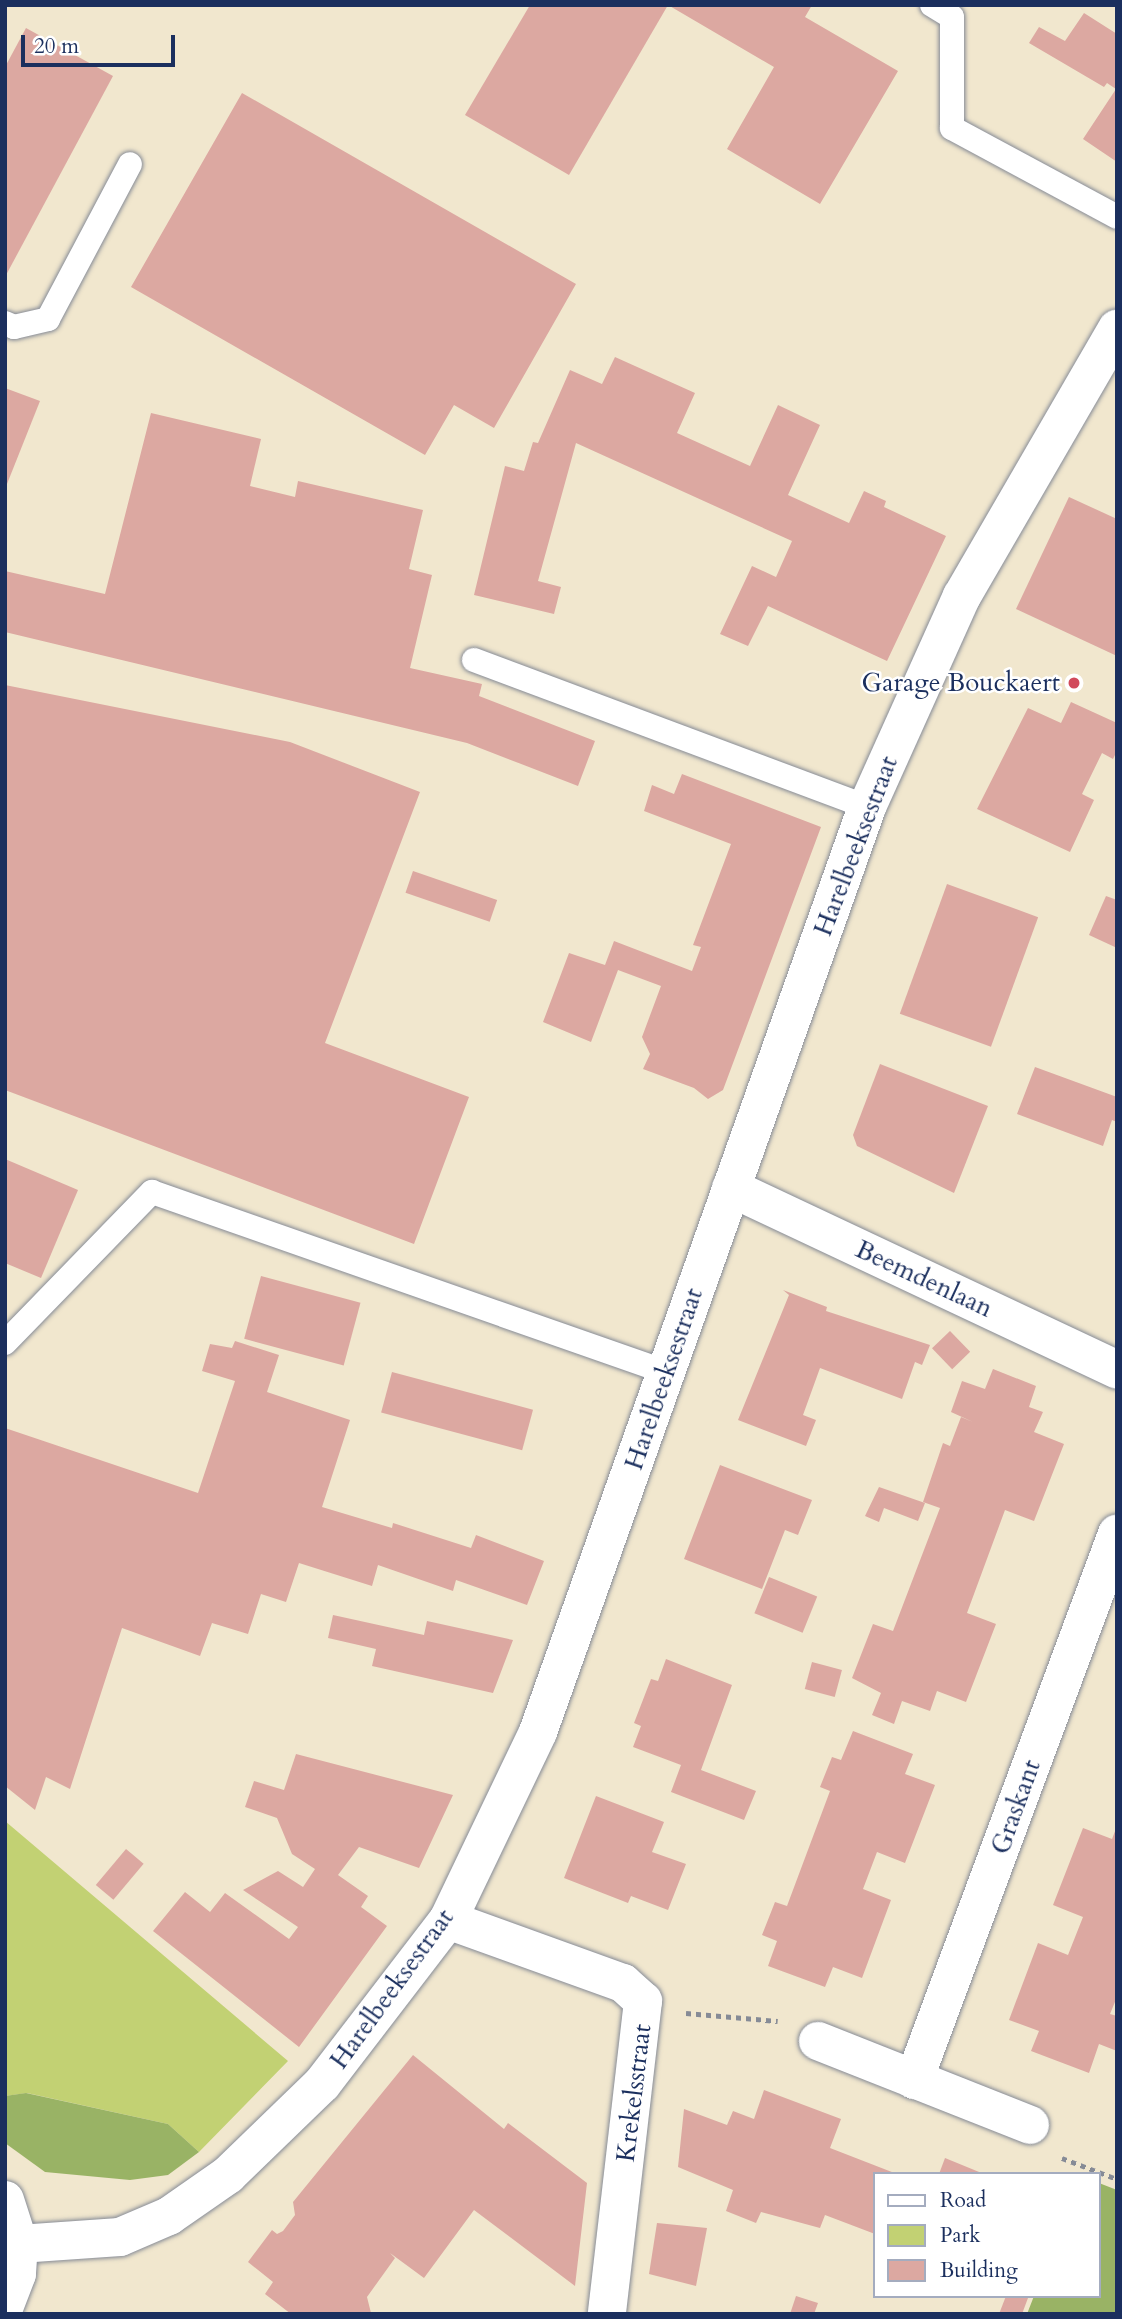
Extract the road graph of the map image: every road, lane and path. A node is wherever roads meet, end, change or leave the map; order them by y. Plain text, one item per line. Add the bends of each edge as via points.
1 (932, 5) edge
2 (130, 164) dead end
3 (1117, 216) edge
4 (5, 323) edge
5 (1117, 329) edge
6 (474, 660) dead end
7 (867, 807) junction
8 (731, 1188) junction
9 (5, 1343) edge
10 (1117, 1370) edge
11 (666, 1372) junction
12 (1117, 1534) edge
13 (447, 1920) junction
14 (643, 2010) junction
15 (818, 2041) joint
16 (914, 2080) junction
17 (1030, 2124) joint
18 (1099, 2172) edge
19 (5, 2200) edge
20 (19, 2244) junction
21 (5, 2305) edge
22 (607, 2314) edge

1 - 3 lane via 952,17 952,128
2 - 4 lane via 48,319 13,327
5 - 7 street, Harelbeeksestraat via 962,596
6 - 7 lane
7 - 8 street, Harelbeeksestraat
8 - 10 street, Beemdenlaan
8 - 11 street, Harelbeeksestraat
9 - 11 lane via 152,1192
11 - 13 street, Harelbeeksestraat via 538,1732
12 - 16 street, Graskant
13 - 14 street, Krekelsstraat via 623,1983 643,2001
13 - 20 street, Harelbeeksestraat via 322,2084 228,2175 169,2216 120,2237
14 - 15 path via 785,2022
14 - 22 street, Krekelsstraat
15 - 16 street
16 - 17 street
17 - 18 path via 1051,2154
19 - 20 street
20 - 21 street via 17,2274

